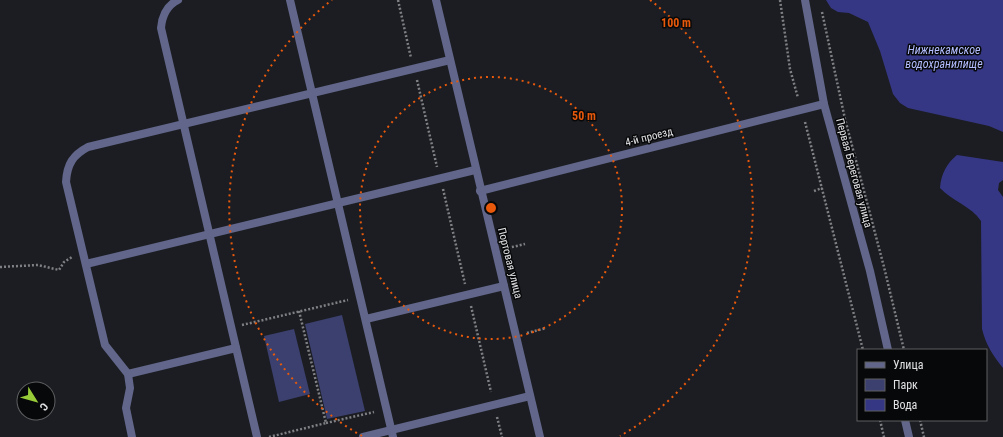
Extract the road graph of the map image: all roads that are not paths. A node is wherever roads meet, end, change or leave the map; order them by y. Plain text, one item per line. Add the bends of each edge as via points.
1 (178, 0) edge
2 (290, 0) edge
3 (436, 0) edge
4 (804, 0) edge
5 (450, 60) junction
6 (312, 93) junction
7 (824, 104) junction
8 (183, 124) junction
9 (475, 170) junction
10 (480, 191) junction
11 (338, 203) junction
12 (209, 234) junction
13 (86, 264) junction
14 (504, 286) junction
15 (366, 319) junction
16 (236, 348) junction
17 (888, 349) edge
18 (128, 374) junction
19 (530, 396) junction
20 (905, 421) edge
21 (393, 434) edge
22 (132, 437) edge
23 (257, 437) edge
24 (363, 437) edge
25 (540, 437) edge
26 (909, 437) edge

1 - 8 street via 171,4 164,14 161,28
2 - 6 street
3 - 5 street, Портовая улица
4 - 7 street, Первая Береговая улица
5 - 6 street
5 - 9 street, Портовая улица
6 - 8 street
6 - 11 street
7 - 10 street, 4-й проезд
7 - 17 street, Первая Береговая улица via 870,271
8 - 12 street
8 - 13 street via 88,147 73,158 66,173 66,182
9 - 10 street, Портовая улица
9 - 11 street
10 - 14 street, Портовая улица
11 - 12 street
11 - 15 street
12 - 13 street
12 - 16 street
13 - 18 street via 105,345
14 - 15 street
14 - 19 street, Портовая улица
15 - 21 street
16 - 18 street
16 - 23 street
18 - 22 street via 130,388 126,408
19 - 21 street
19 - 25 street, Портовая улица
20 - 26 street
21 - 24 street

